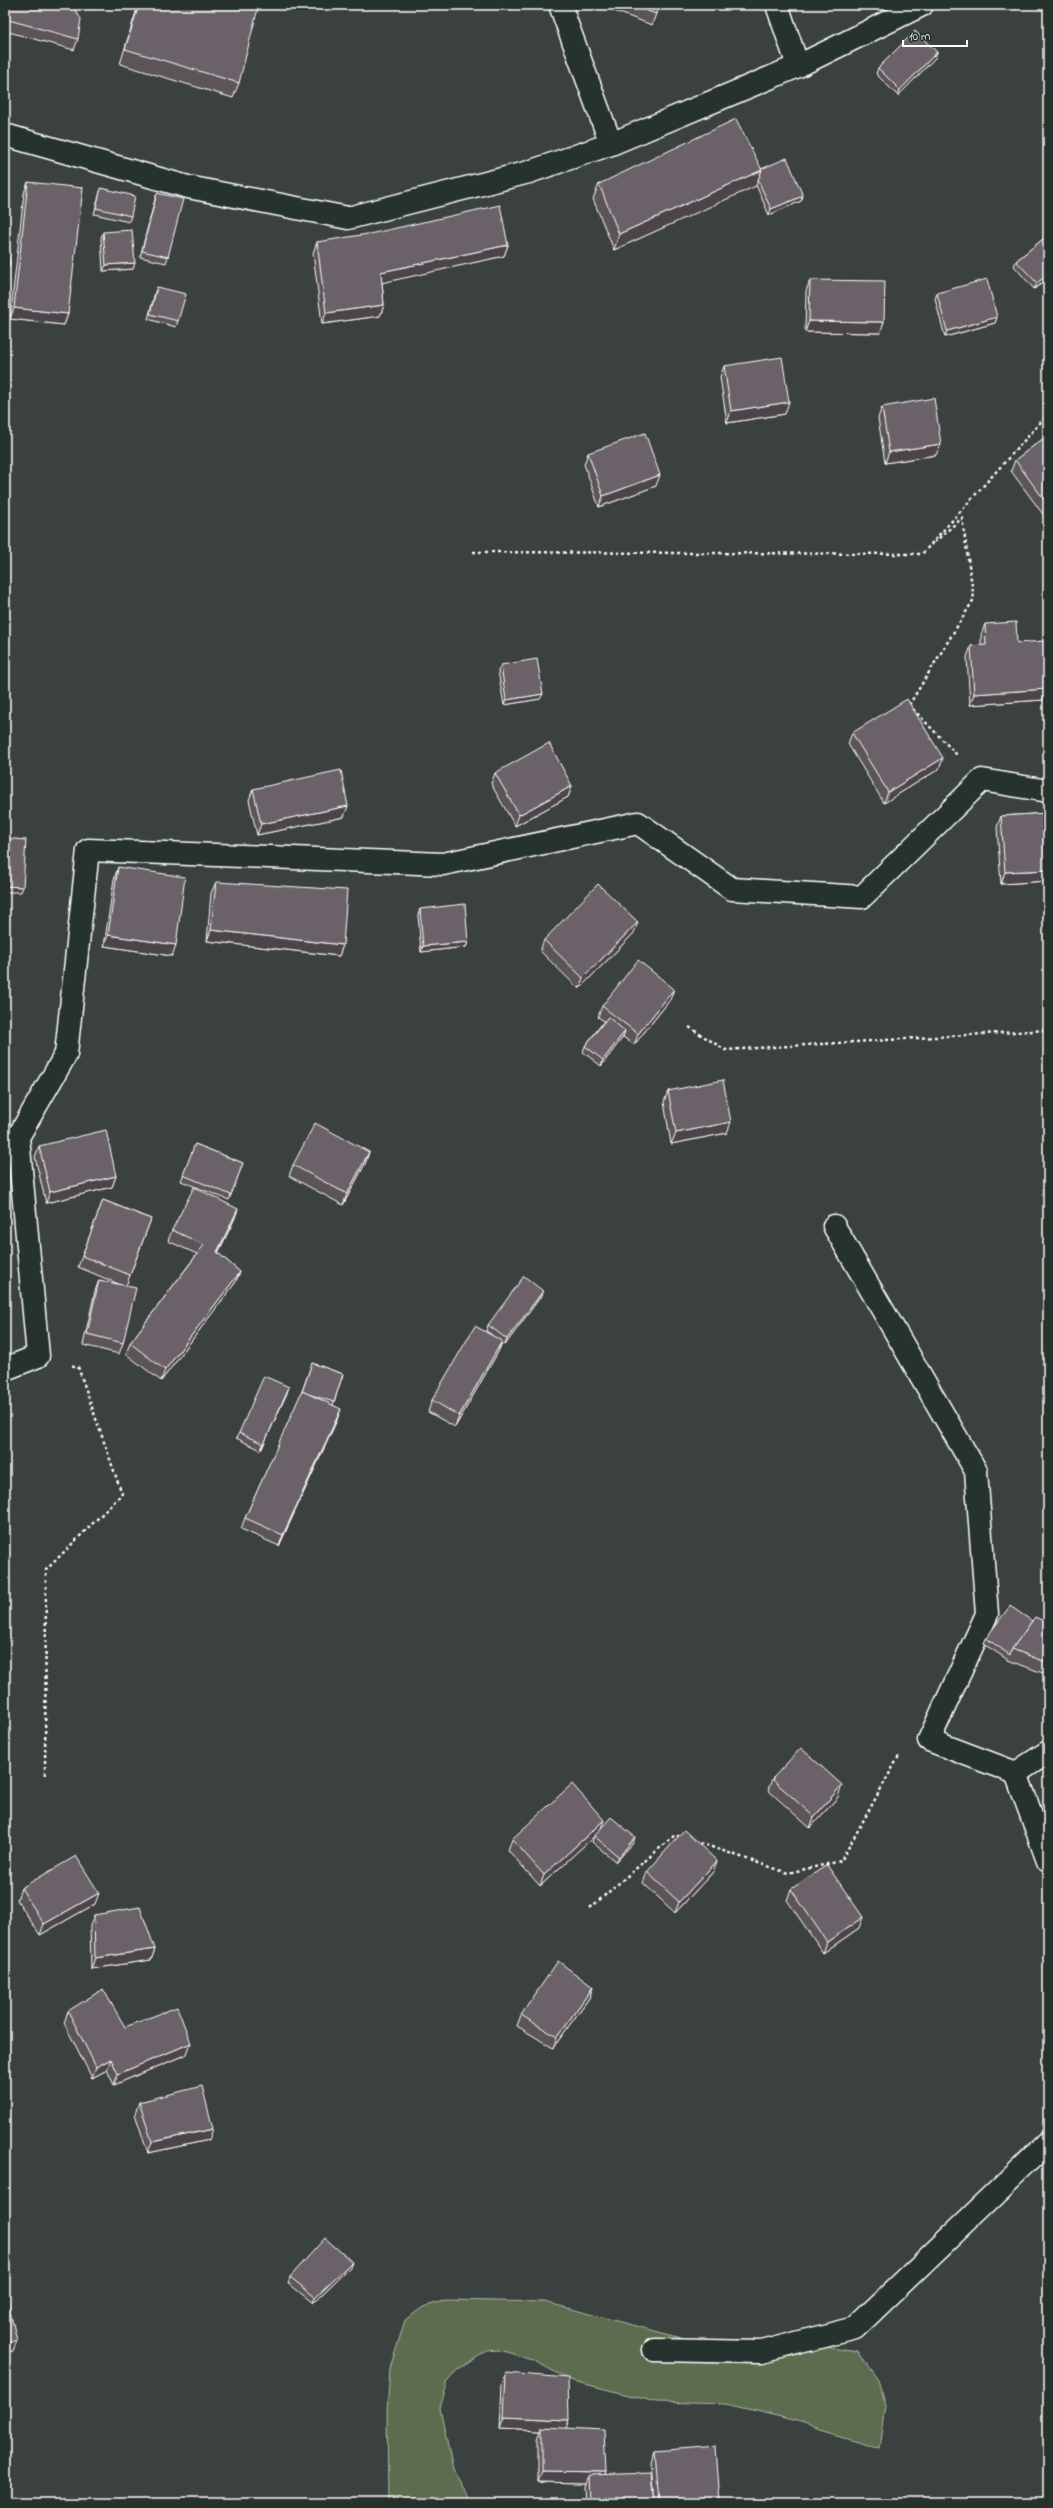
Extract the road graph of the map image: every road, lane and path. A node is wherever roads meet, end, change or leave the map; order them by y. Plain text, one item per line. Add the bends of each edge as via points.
1 (560, 5) edge
2 (777, 5) edge
3 (922, 5) edge
4 (798, 66) junction
5 (5, 135) edge
6 (611, 144) junction
7 (1048, 414) edge
8 (473, 552) dead end
9 (922, 554) junction
10 (982, 780) junction
11 (1048, 791) edge
12 (689, 1027) dead end
13 (1048, 1030) edge
14 (834, 1226) dead end
15 (38, 1356) junction
16 (5, 1369) edge
17 (929, 1740) junction
18 (1048, 1752) edge
19 (1016, 1774) junction
20 (44, 1775) dead end
21 (682, 1838) edge
22 (690, 1840) edge
23 (1048, 1861) edge
24 (590, 1908) dead end
25 (1048, 2143) edge
26 (654, 2350) dead end

1 - 6 street
2 - 4 street
3 - 4 street
4 - 6 street
5 - 6 street via 188,187 348,218 529,172
7 - 9 path
8 - 9 path
9 - 10 path via 962,518 974,599 909,706
10 - 11 street
10 - 15 street via 862,897 732,889 638,823 443,864 88,850 66,1054 18,1136
12 - 13 path via 725,1050
14 - 17 street via 976,1471 987,1614
15 - 16 street
15 - 20 path via 78,1367 122,1494 46,1570
17 - 19 street
17 - 22 path via 908,1739 841,1861 788,1872
18 - 19 street
19 - 23 street
21 - 24 path via 675,1835
25 - 26 street via 855,2328 761,2352

